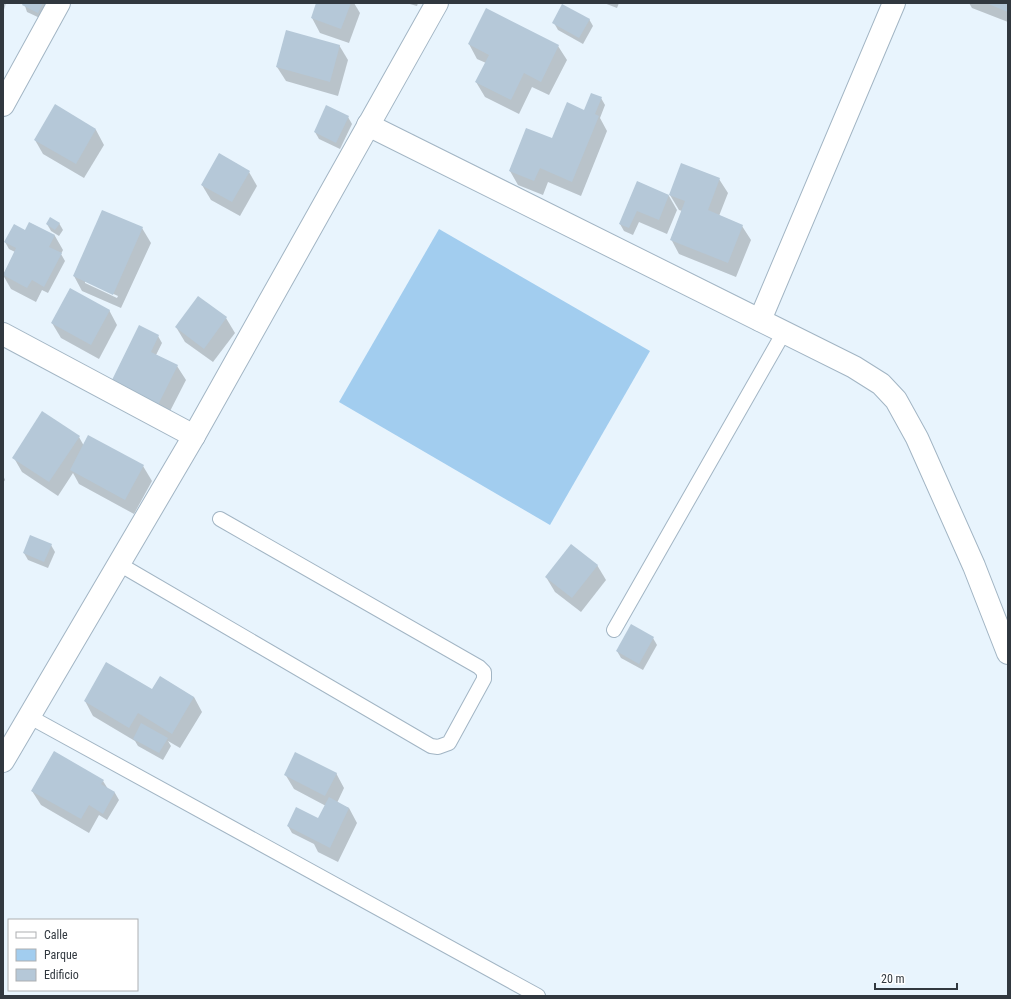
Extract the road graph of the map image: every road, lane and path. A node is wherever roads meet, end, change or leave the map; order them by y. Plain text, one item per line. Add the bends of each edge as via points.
1 (58, 3) edge
2 (437, 3) edge
3 (894, 3) edge
4 (3, 105) edge
5 (368, 125) junction
6 (760, 320) junction
7 (784, 332) junction
8 (3, 334) edge
9 (194, 436) junction
10 (220, 519) dead end
11 (120, 564) junction
12 (614, 630) dead end
13 (1008, 653) edge
14 (30, 717) junction
15 (3, 761) edge
16 (538, 996) edge

1 - 4 street
2 - 5 street
3 - 6 street
5 - 6 street
5 - 9 street
6 - 7 street
7 - 12 lane
7 - 13 street via 854,367 881,384 896,400 917,438 974,566
8 - 9 street
9 - 11 street
10 - 11 lane via 479,667 484,672 484,680 449,743 438,747 430,746
11 - 14 street
14 - 15 street
14 - 16 lane

